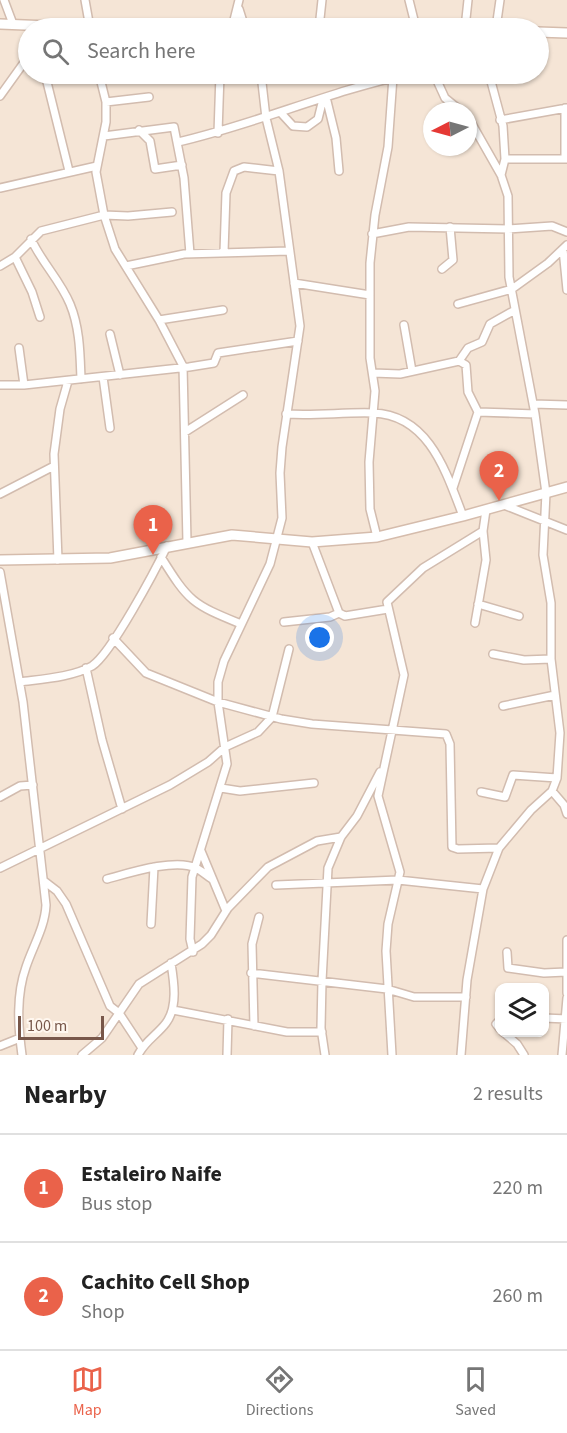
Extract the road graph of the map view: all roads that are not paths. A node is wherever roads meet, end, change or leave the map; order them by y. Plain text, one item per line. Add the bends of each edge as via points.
1 (4, 0) edge
2 (86, 0) edge
3 (239, 0) edge
4 (322, 0) edge
5 (409, 0) edge
6 (468, 0) edge
7 (500, 0) edge
8 (239, 9) junction
9 (90, 18) edge
10 (236, 18) edge
11 (242, 18) edge
12 (320, 18) edge
13 (414, 18) edge
14 (466, 18) edge
15 (497, 18) edge
16 (0, 24) edge
17 (13, 24) junction
18 (18, 24) edge
19 (549, 32) edge
20 (567, 33) edge
21 (18, 71) edge
22 (47, 84) edge
23 (102, 84) edge
24 (220, 84) edge
25 (262, 84) edge
26 (370, 84) edge
27 (392, 84) edge
28 (438, 84) edge
29 (491, 84) edge
30 (0, 96) edge
31 (149, 98) dead end
32 (324, 98) junction
33 (106, 102) junction
34 (449, 102) edge
35 (566, 108) edge
36 (281, 113) junction
37 (266, 118) junction
38 (500, 120) junction
39 (140, 130) junction
40 (218, 133) junction
41 (477, 133) edge
42 (104, 136) junction
43 (178, 142) junction
44 (505, 159) junction
45 (566, 159) edge
46 (182, 165) junction
47 (97, 166) junction
48 (69, 171) junction
49 (279, 171) junction
50 (339, 171) dead end
51 (501, 175) junction
52 (0, 188) edge
53 (172, 212) dead end
54 (104, 215) junction
55 (450, 227) junction
56 (508, 229) junction
57 (567, 232) edge
58 (372, 234) junction
59 (31, 240) junction
60 (565, 247) edge
61 (289, 251) junction
62 (224, 252) junction
63 (190, 254) junction
64 (15, 257) junction
65 (0, 266) edge
66 (126, 266) junction
67 (442, 268) dead end
68 (294, 283) junction
69 (512, 289) junction
70 (567, 290) edge
71 (370, 295) junction
72 (458, 304) dead end
73 (223, 310) dead end
74 (516, 310) junction
75 (40, 317) dead end
76 (159, 320) junction
77 (404, 325) dead end
78 (110, 334) dead end
79 (298, 341) junction
80 (19, 348) dead end
81 (459, 361) junction
82 (183, 366) junction
83 (412, 371) junction
84 (373, 373) junction
85 (120, 375) junction
86 (103, 377) junction
87 (81, 380) junction
88 (68, 381) junction
89 (0, 385) edge
90 (24, 385) junction
91 (243, 395) dead end
92 (533, 404) junction
93 (567, 405) edge
94 (478, 412) junction
95 (373, 413) junction
96 (286, 414) junction
97 (536, 414) junction
98 (110, 428) dead end
99 (185, 432) junction
100 (54, 466) junction
101 (567, 487) edge
102 (453, 488) junction
103 (546, 493) junction
104 (0, 494) edge
105 (504, 505) junction
106 (486, 510) junction
107 (464, 516) junction
108 (545, 520) junction
109 (567, 530) edge
110 (483, 531) junction
111 (278, 537) junction
112 (377, 537) junction
113 (187, 542) junction
114 (312, 542) junction
115 (166, 546) junction
116 (161, 558) junction
117 (0, 560) edge
118 (58, 560) junction
119 (0, 572) edge
120 (478, 604) junction
121 (387, 609) junction
122 (339, 613) junction
123 (519, 616) dead end
124 (284, 622) dead end
125 (475, 623) dead end
126 (241, 624) junction
127 (113, 638) junction
128 (289, 649) dead end
129 (493, 654) dead end
130 (552, 659) junction
131 (86, 668) junction
132 (20, 682) junction
133 (555, 695) junction
134 (218, 702) junction
135 (503, 706) dead end
136 (272, 717) junction
137 (392, 731) junction
138 (564, 734) edge
139 (225, 747) junction
140 (383, 768) junction
141 (557, 778) junction
142 (314, 783) dead end
143 (33, 785) junction
144 (221, 788) junction
145 (552, 791) junction
146 (480, 792) dead end
147 (0, 797) edge
148 (122, 809) junction
149 (567, 814) edge
150 (340, 837) junction
151 (499, 848) junction
152 (39, 849) junction
153 (201, 851) junction
154 (154, 867) junction
155 (195, 867) junction
156 (0, 868) edge
157 (107, 879) dead end
158 (212, 879) junction
159 (398, 880) junction
160 (44, 881) junction
161 (325, 882) junction
162 (276, 885) dead end
163 (483, 889) junction
164 (226, 911) junction
165 (259, 917) dead end
166 (151, 924) dead end
167 (567, 940) edge
168 (193, 951) junction
169 (507, 952) dead end
170 (171, 963) junction
171 (566, 972) edge
172 (251, 973) junction
173 (322, 981) junction
174 (387, 989) junction
175 (567, 993) edge
176 (466, 997) junction
177 (567, 998) edge
178 (173, 1010) junction
179 (119, 1013) junction
180 (549, 1018) edge
181 (566, 1018) edge
182 (228, 1019) junction
183 (254, 1026) junction
184 (322, 1032) junction
185 (509, 1037) edge
186 (20, 1038) junction
187 (0, 1046) edge
188 (140, 1052) edge
189 (22, 1055) edge
190 (82, 1055) edge
191 (227, 1055) edge
192 (325, 1055) edge
193 (392, 1055) edge
194 (461, 1055) edge
195 (524, 1055) edge
196 (562, 1055) edge

1 - 17 street
2 - 9 street
3 - 8 street
4 - 12 street
5 - 13 street
6 - 14 street
7 - 15 street
8 - 10 street
8 - 11 street
16 - 17 street
17 - 18 street
19 - 20 street
21 - 30 street
22 - 48 street
23 - 33 street
24 - 40 street
25 - 37 street
26 - 32 street
27 - 58 street via 388,147
28 - 34 street
29 - 38 street
31 - 33 street
32 - 36 street
32 - 36 street via 318,119 307,127 293,126
32 - 50 street via 336,138
33 - 42 street
35 - 38 street
35 - 45 street
36 - 37 street
37 - 40 street
37 - 49 street
38 - 44 street
39 - 42 street
39 - 43 street via 174,127
39 - 46 street via 150,141 155,169
40 - 43 street
41 - 51 street
42 - 47 street
43 - 46 street
44 - 45 street
44 - 51 street
46 - 63 street
47 - 48 street
47 - 54 street
48 - 52 street
49 - 61 street
49 - 62 street via 243,166 234,171 226,193
51 - 56 street via 508,196
53 - 54 street
54 - 59 street via 41,231
54 - 66 street via 115,249
55 - 56 street
55 - 58 street via 409,226
55 - 67 street via 453,260
56 - 57 street via 552,226
56 - 69 street
58 - 71 street
59 - 64 street
59 - 87 street via 69,303 76,324
60 - 69 street
60 - 70 street
61 - 62 street
61 - 68 street
62 - 63 street
63 - 66 street
64 - 65 street
64 - 75 street
66 - 76 street
68 - 71 street
68 - 79 street via 300,326
69 - 72 street
69 - 74 street
71 - 84 street
73 - 76 street
74 - 81 street via 490,324 482,342 468,348
74 - 92 street
76 - 82 street
77 - 83 street
78 - 85 street
79 - 82 street via 218,353 213,363
79 - 96 street
80 - 90 street
81 - 83 street
81 - 94 street via 466,365 468,392
82 - 85 street
82 - 99 street
83 - 84 street
84 - 95 street
85 - 86 street
86 - 87 street
86 - 98 street
87 - 88 street
88 - 90 street
88 - 100 street via 57,426
89 - 90 street
91 - 99 street
92 - 93 street
92 - 97 street
94 - 97 street
94 - 102 street
95 - 96 street
95 - 102 street via 405,420 428,439
95 - 112 street via 369,439 370,509
96 - 111 street
97 - 103 street
99 - 113 street
100 - 104 street
100 - 118 street
101 - 103 street
102 - 107 street
103 - 105 street
103 - 108 street
105 - 106 street
105 - 108 street
106 - 107 street
106 - 110 street
107 - 112 street
108 - 109 street
108 - 130 street via 543,555
110 - 120 street via 486,560
110 - 121 street via 423,568 389,599
111 - 113 street via 232,535
111 - 114 street
111 - 126 street via 270,564
112 - 114 street
113 - 115 street
114 - 122 street
115 - 116 street
115 - 118 street via 110,558
116 - 126 street via 189,599
116 - 127 street
117 - 118 street
119 - 132 street
120 - 123 street
120 - 125 street
121 - 122 street via 345,616
121 - 137 street via 404,675
122 - 124 street
126 - 134 street via 218,682
127 - 131 street via 103,655
127 - 134 street via 146,673
128 - 136 street
129 - 130 street via 524,660
130 - 133 street
131 - 132 street
131 - 148 street
132 - 143 street
133 - 135 street
133 - 138 street
134 - 136 street
134 - 139 street
136 - 137 street
136 - 139 street via 258,732
137 - 140 street
137 - 151 street via 449,736 452,846
138 - 141 street
139 - 144 street via 227,764
139 - 148 street via 170,785
140 - 150 street via 357,816
140 - 159 street via 378,796 398,861
141 - 145 street
141 - 146 street via 513,775 505,797
142 - 144 street via 240,791
143 - 147 street via 20,786
143 - 152 street
144 - 153 street
145 - 149 street
145 - 151 street
148 - 152 street
150 - 161 street
150 - 164 street via 317,841 268,867
151 - 163 street
152 - 156 street
152 - 160 street
153 - 155 street
153 - 158 street
154 - 155 street
154 - 157 street
154 - 166 street
155 - 158 street
155 - 168 street via 190,906
158 - 164 street
159 - 161 street
159 - 163 street
159 - 174 street via 388,924
160 - 179 street via 66,904 110,1006
160 - 186 street via 46,914 25,969 18,1017
161 - 162 street
161 - 173 street
163 - 176 street
164 - 168 street via 211,935
165 - 172 street via 252,944
167 - 171 street
168 - 170 street
169 - 171 street via 508,968
170 - 178 street
170 - 179 street via 139,984
171 - 175 street
172 - 173 street
172 - 183 street
173 - 174 street
173 - 184 street
174 - 176 street via 414,997
174 - 193 street
176 - 194 street
177 - 181 street
178 - 182 street
178 - 188 street
179 - 188 street
179 - 190 street via 102,1038
180 - 181 street
181 - 196 street
182 - 183 street
182 - 191 street
183 - 184 street via 294,1033
184 - 192 street
185 - 195 street
186 - 187 street
186 - 189 street

